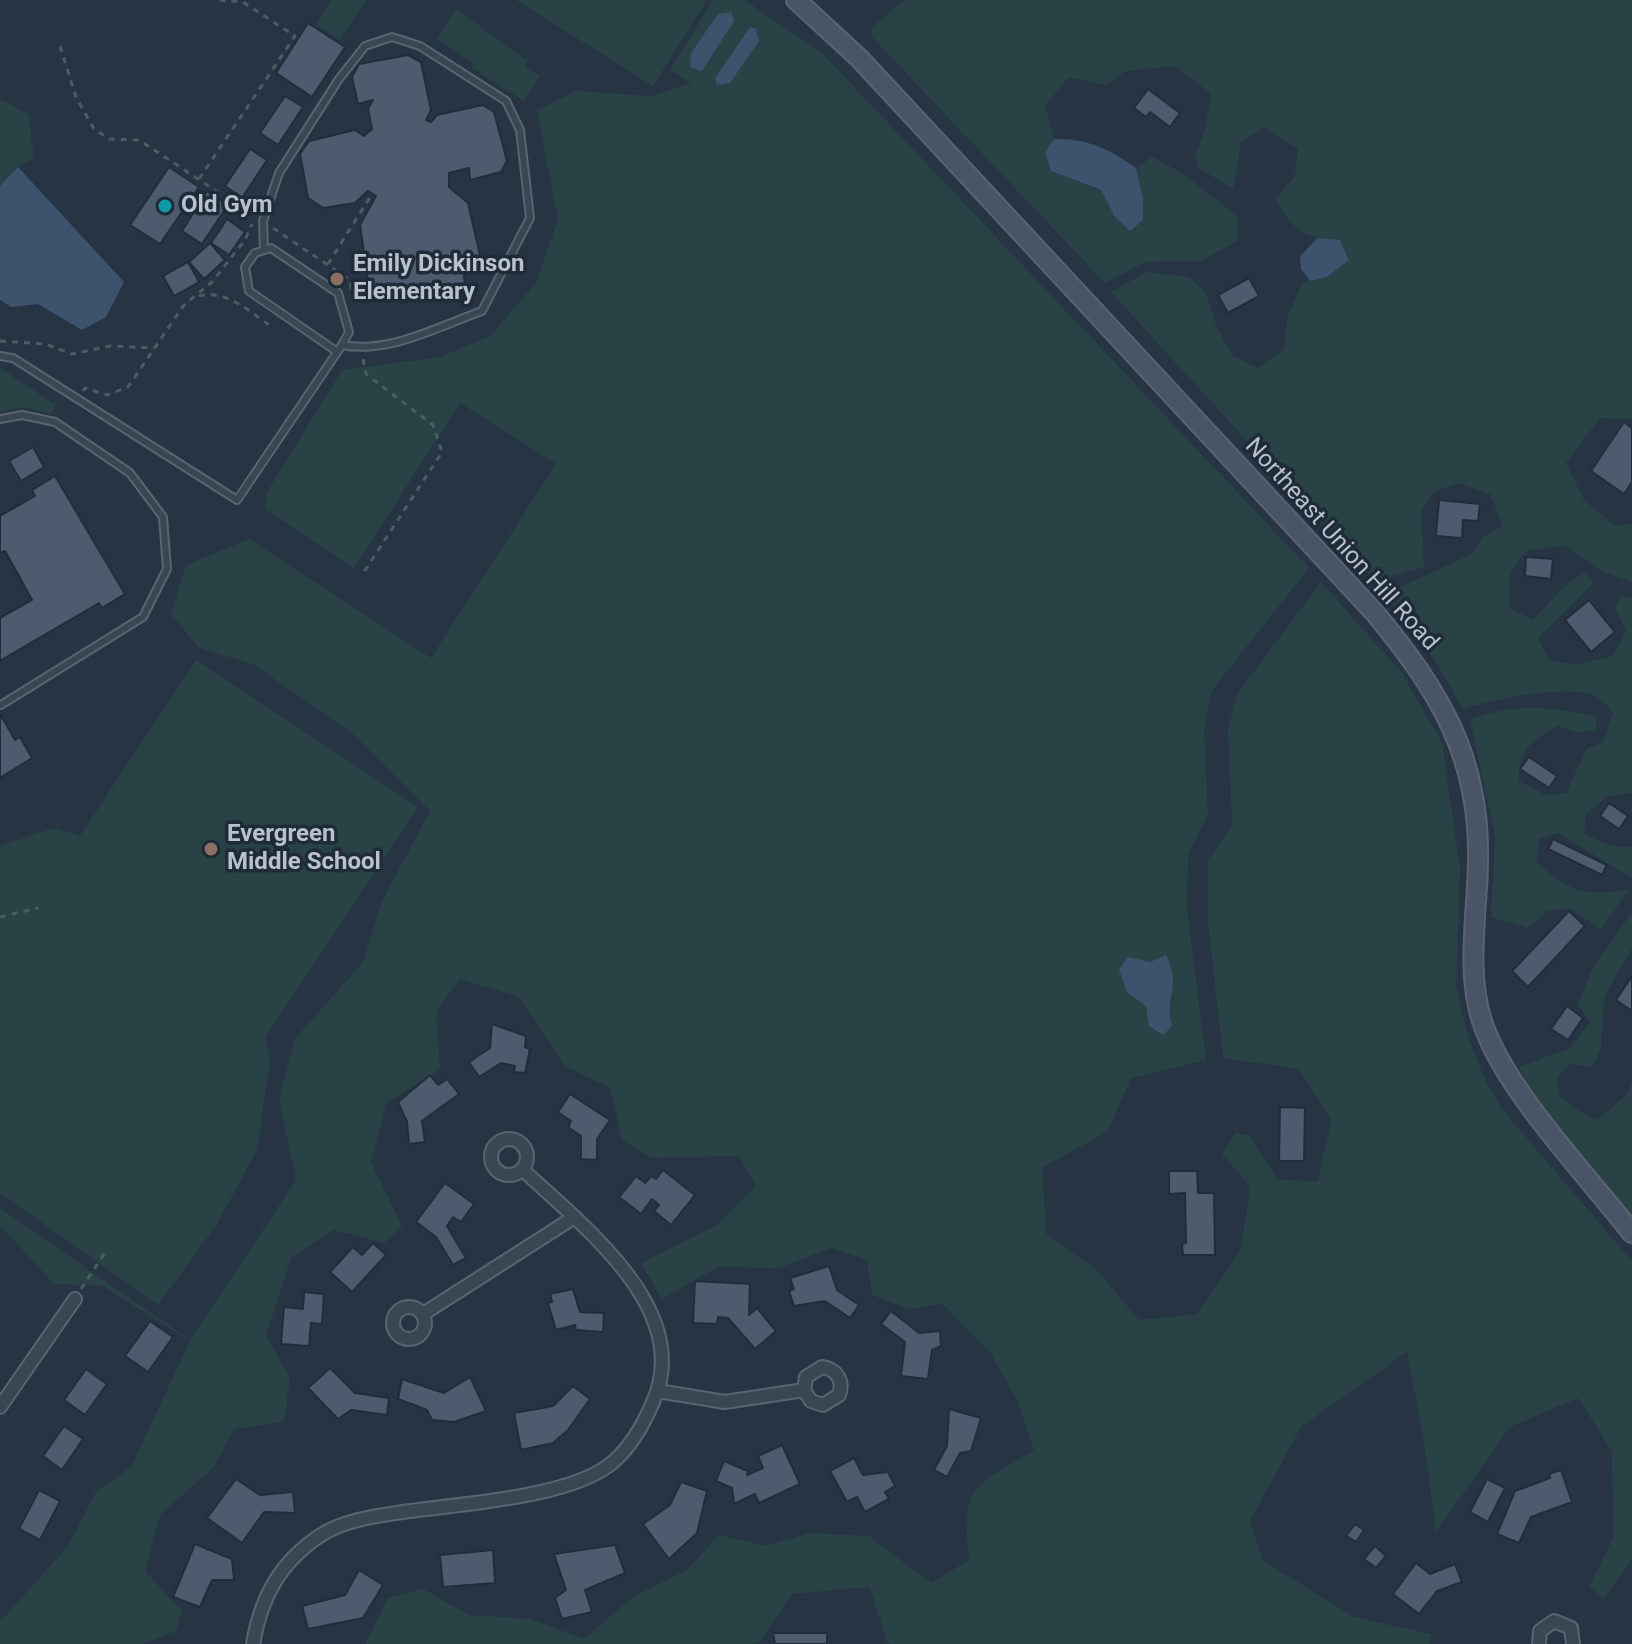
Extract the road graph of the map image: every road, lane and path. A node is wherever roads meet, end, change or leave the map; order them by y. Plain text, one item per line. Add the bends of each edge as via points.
1 (218, 0) edge
2 (796, 0) edge
3 (60, 46) dead end
4 (199, 179) junction
5 (372, 194) dead end
6 (255, 217) junction
7 (263, 221) junction
8 (264, 250) junction
9 (328, 264) junction
10 (196, 298) junction
11 (354, 308) dead end
12 (269, 325) dead end
13 (0, 341) edge
14 (154, 348) junction
15 (339, 348) junction
16 (362, 349) junction
17 (0, 356) edge
18 (78, 398) junction
19 (0, 419) edge
20 (364, 572) dead end
21 (1, 705) edge
22 (38, 908) dead end
23 (0, 917) edge
24 (522, 1169) dead end
25 (573, 1218) junction
26 (1632, 1233) edge
27 (106, 1251) dead end
28 (75, 1299) joint
29 (423, 1314) dead end
30 (804, 1390) dead end
31 (658, 1391) junction
32 (0, 1407) edge
33 (253, 1644) edge
34 (1539, 1644) edge
35 (1573, 1644) edge

1 - 4 path via 243,2 295,36
2 - 26 street, Northeast Union Hill Road via 859,58 997,204 1420,668 1446,710 1474,802 1474,989 1481,1020 1518,1088
3 - 4 path via 76,97 94,129 109,139 139,140
4 - 6 path
5 - 9 path
6 - 7 path
6 - 10 path via 245,240
7 - 8 lane
7 - 9 path
7 - 16 lane via 279,173 365,46 392,37 420,46 506,101 520,130 530,218 482,311 392,344
8 - 15 lane via 271,248 338,293 349,332
8 - 15 lane via 245,267 249,291
9 - 11 path via 350,280
10 - 12 path via 229,299
10 - 14 path via 184,305
13 - 14 path via 45,344 72,354 110,346
14 - 18 path via 128,387 107,395 85,388
15 - 16 lane
15 - 18 lane via 237,500
16 - 20 path via 366,374 433,425 442,452
17 - 18 lane via 13,358
19 - 21 lane via 22,415 55,422 130,473 163,517 167,569 143,617
22 - 23 path
24 - 25 street
25 - 29 street
25 - 31 street via 627,1271 642,1295 662,1358
27 - 28 path
28 - 32 street
30 - 31 street via 725,1402
31 - 33 street via 642,1428 614,1462 588,1479 525,1495 351,1522 322,1535 268,1587
34 - 35 street via 1543,1626 1554,1621 1571,1628

